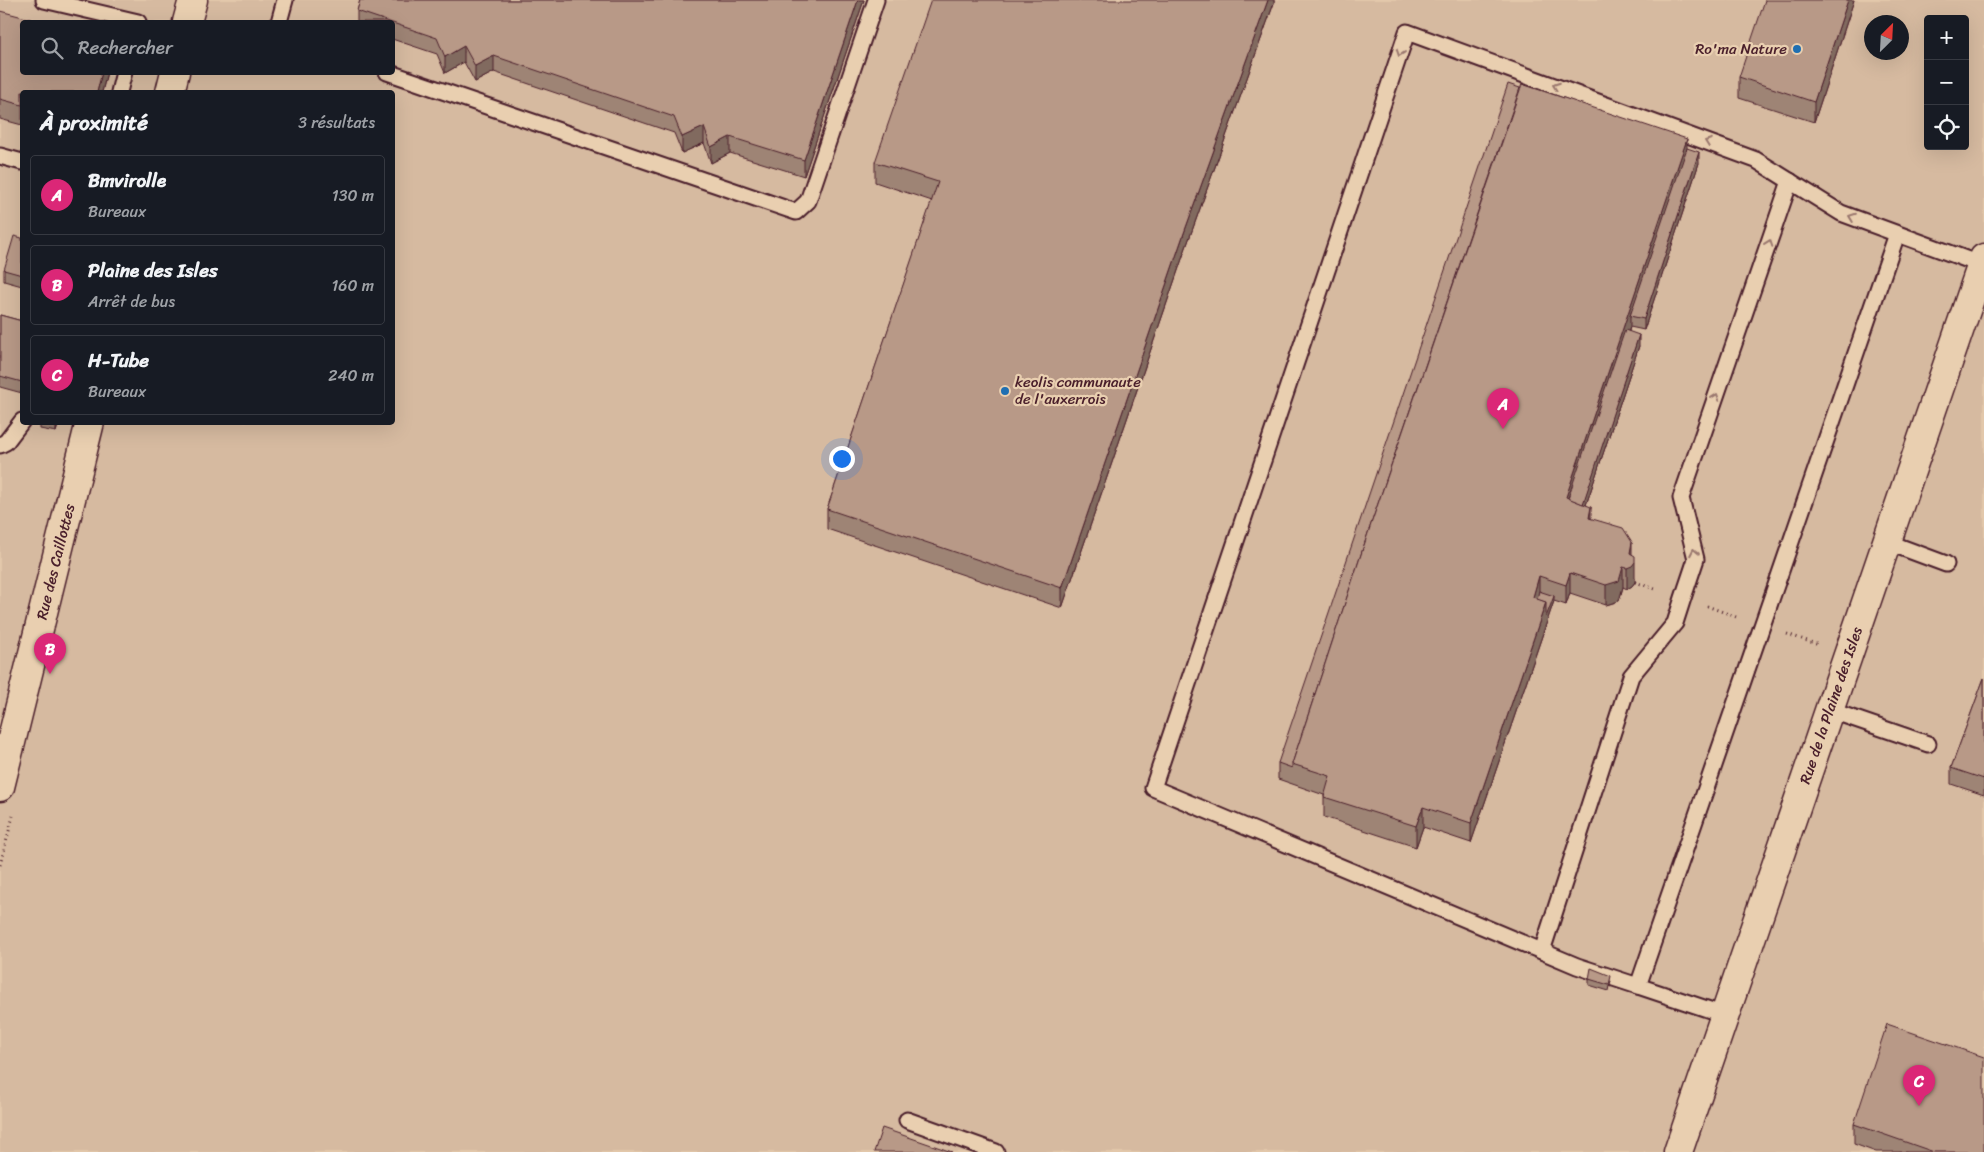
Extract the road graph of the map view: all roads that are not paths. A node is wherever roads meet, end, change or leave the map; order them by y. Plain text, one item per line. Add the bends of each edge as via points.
1 (44, 0) edge
2 (285, 0) edge
3 (876, 0) edge
4 (129, 20) edge
5 (279, 20) edge
6 (123, 75) edge
7 (174, 75) edge
8 (395, 75) edge
9 (120, 90) edge
10 (170, 90) edge
11 (0, 156) edge
12 (20, 161) edge
13 (1790, 181) junction
14 (1897, 234) junction
15 (1983, 261) edge
16 (20, 424) edge
17 (89, 425) edge
18 (0, 445) edge
19 (1887, 542) junction
20 (1946, 564) dead end
21 (1829, 710) junction
22 (8, 724) edge
23 (1928, 744) dead end
24 (0, 787) edge
25 (1542, 951) junction
26 (1638, 986) junction
27 (1725, 1016) junction
28 (907, 1120) dead end
29 (996, 1152) edge
30 (1678, 1152) edge

1 - 4 lane
2 - 5 lane
3 - 8 lane via 808,202 796,212
6 - 9 lane
7 - 10 street
11 - 12 lane
14 -> 13 lane via 1841,213
25 -> 13 lane via 1632,676 1675,623 1696,559 1681,498
13 -> 25 lane via 1756,160 1407,32 1153,788
14 - 15 lane
14 - 26 lane
15 - 19 street, Rue de la Plaine des Isles
16 - 18 lane
17 - 22 street, Rue des Caillottes
19 - 20 lane
19 - 21 street, Rue de la Plaine des Isles
21 - 23 lane
21 - 27 street, Rue de la Plaine des Isles
22 - 24 street, Rue des Caillottes
25 - 26 lane
26 - 27 lane
27 - 30 street, Rue de la Plaine des Isles
28 - 29 lane

